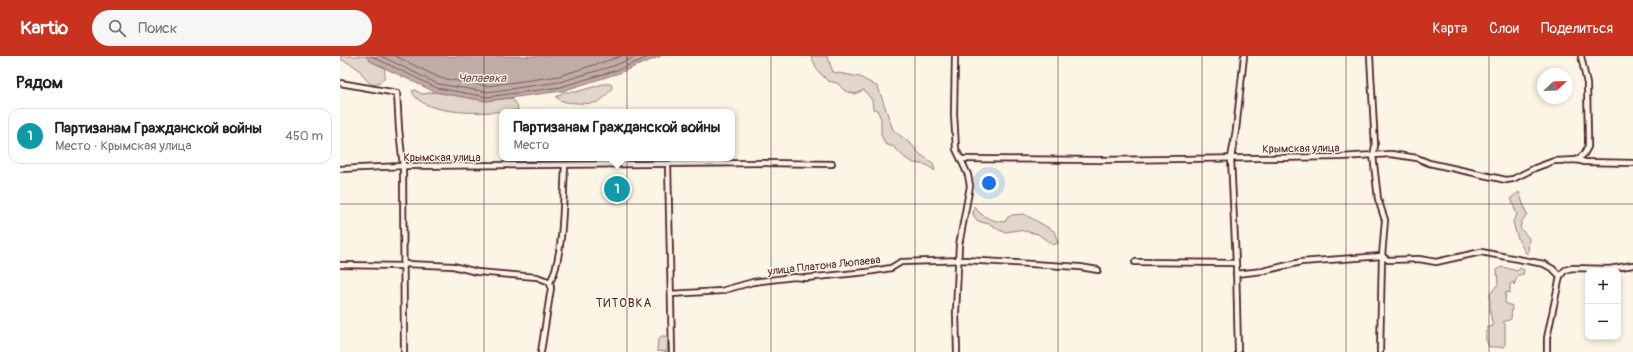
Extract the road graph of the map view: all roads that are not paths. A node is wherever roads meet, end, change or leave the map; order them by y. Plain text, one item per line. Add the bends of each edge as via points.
1 (955, 56) edge
2 (1244, 56) edge
3 (1370, 56) edge
4 (1581, 56) edge
5 (340, 83) edge
6 (1373, 155) junction
7 (1231, 158) junction
8 (961, 159) junction
9 (1577, 160) junction
10 (1633, 163) edge
11 (668, 164) junction
12 (832, 164) dead end
13 (403, 166) junction
14 (565, 166) junction
15 (340, 169) edge
16 (1382, 256) junction
17 (958, 261) junction
18 (1135, 262) dead end
19 (1236, 262) junction
20 (340, 265) edge
21 (1633, 265) edge
22 (403, 266) junction
23 (1098, 270) dead end
24 (1236, 274) junction
25 (1560, 276) junction
26 (550, 282) junction
27 (671, 294) junction
28 (404, 352) edge
29 (541, 352) edge
30 (672, 352) edge
31 (957, 352) edge
32 (1238, 352) edge
33 (1380, 352) edge
34 (1547, 352) edge

1 - 8 street via 956,149
2 - 7 street
3 - 6 street via 1375,146
4 - 9 street via 1587,84 1588,147
5 - 13 street via 397,93
6 - 7 street, Крымская улица
6 - 9 street, Крымская улица via 1391,154 1417,158 1506,180 1545,164
6 - 16 street via 1378,199 1385,220
7 - 8 street, Крымская улица
7 - 19 street
8 - 17 street via 970,186
9 - 10 street, Крымская улица
11 - 12 street, Крымская улица
11 - 14 street, Крымская улица
11 - 27 street
13 - 14 street, Крымская улица
13 - 15 street, Крымская улица
13 - 22 street
14 - 26 street via 558,258
16 - 24 street via 1301,262
16 - 25 street via 1388,260 1419,259 1436,262 1481,252 1544,264
16 - 33 street
17 - 23 street, улица Платона Люпаева
17 - 27 street, улица Платона Люпаева via 901,262 891,268 867,272 794,277 753,282 721,291
17 - 31 street
18 - 19 street
19 - 24 street
20 - 22 street
21 - 25 street via 1609,269 1572,268 1565,270
22 - 26 street via 453,266 477,272 537,277
22 - 28 street
24 - 32 street
25 - 34 street via 1547,338
26 - 29 street
27 - 30 street

